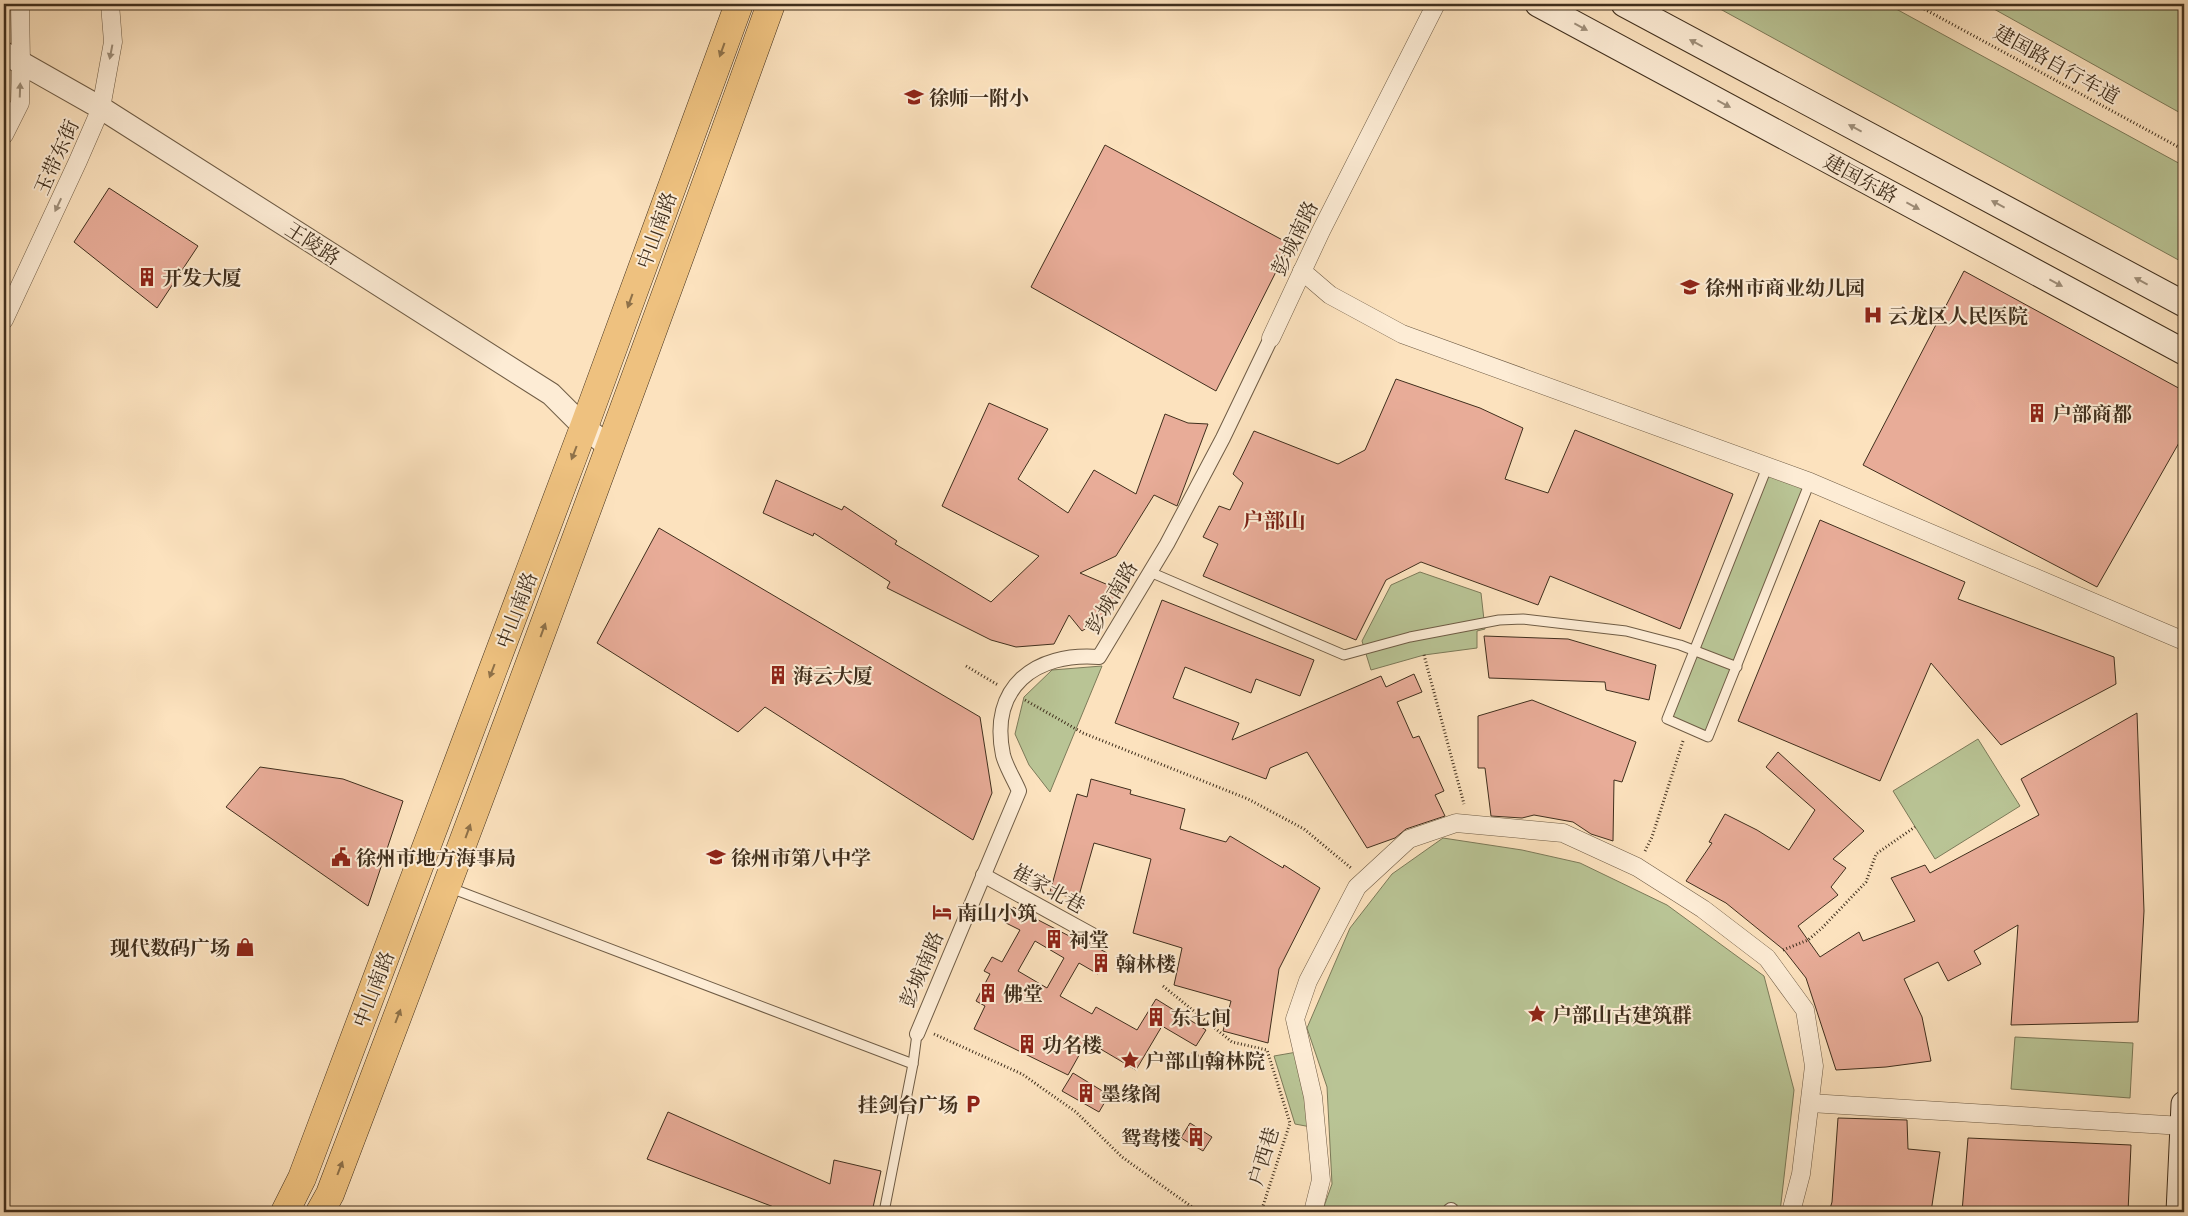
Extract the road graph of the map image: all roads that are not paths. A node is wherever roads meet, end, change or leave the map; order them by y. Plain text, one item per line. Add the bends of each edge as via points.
1 (20, 4) edge
2 (110, 4) edge
3 (739, 4) edge
4 (771, 4) edge
5 (1436, 4) edge
6 (1538, 4) edge
7 (1624, 4) edge
8 (21, 63) edge
9 (101, 108) junction
10 (4, 135) edge
11 (1302, 271) junction
12 (2184, 304) edge
13 (4, 320) edge
14 (1271, 338) joint
15 (2184, 352) edge
16 (584, 426) junction
17 (611, 448) junction
18 (1768, 466) junction
19 (1810, 482) junction
20 (1150, 572) junction
21 (2184, 641) edge
22 (1694, 650) junction
23 (1736, 667) junction
24 (983, 875) junction
25 (447, 886) junction
26 (1094, 936) dead end
27 (918, 1031) joint
28 (913, 1064) junction
29 (1810, 1102) junction
30 (2184, 1115) edge
31 (285, 1212) edge
32 (320, 1212) edge
33 (884, 1212) edge
34 (1312, 1212) edge
35 (1791, 1212) edge
36 (2178, 1212) edge

1 - 8 street
2 -> 9 street, 玉带东街 via 113,42
3 -> 16 main road, 中山南路
4 - 17 main road, 中山南路
5 - 11 street, 彭城南路
6 -> 15 main road, 建国东路
12 -> 7 main road, 建国东路
8 - 9 street, 王陵路
10 -> 8 street via 20,103
9 -> 13 street, 玉带东街
9 - 16 street, 王陵路 via 551,394
11 - 14 street, 彭城南路
11 - 18 street via 1330,294 1402,334
14 - 20 street, 彭城南路 via 1223,438
16 - 17 street, 王陵路
16 -> 31 main road, 中山南路 via 302,1178
25 -> 17 main road, 中山南路
18 - 19 street
18 - 22 lane
19 - 21 street
19 - 23 lane
20 - 22 lane via 1344,655 1410,637 1499,620 1523,619 1626,630
20 - 24 street, 彭城南路 via 1099,657 1080,655 1052,660 1021,678 1006,698 1001,718 1004,756 1019,790
22 - 23 lane
22 - 23 lane via 1666,719 1688,729 1708,737
24 - 26 street, 崔家北巷
24 - 27 street, 彭城南路
25 - 28 lane
32 -> 25 main road, 中山南路 via 330,1194
27 - 28 lane, 彭城南路
28 - 33 lane, 彭城南路
29 - 30 street
29 - 34 street via 1814,1066 1805,1010 1767,958 1703,909 1637,867 1563,833 1456,823 1409,839 1357,887 1308,981 1295,1019 1313,1097 1321,1180
29 - 35 street via 1801,1174
30 - 36 main road

